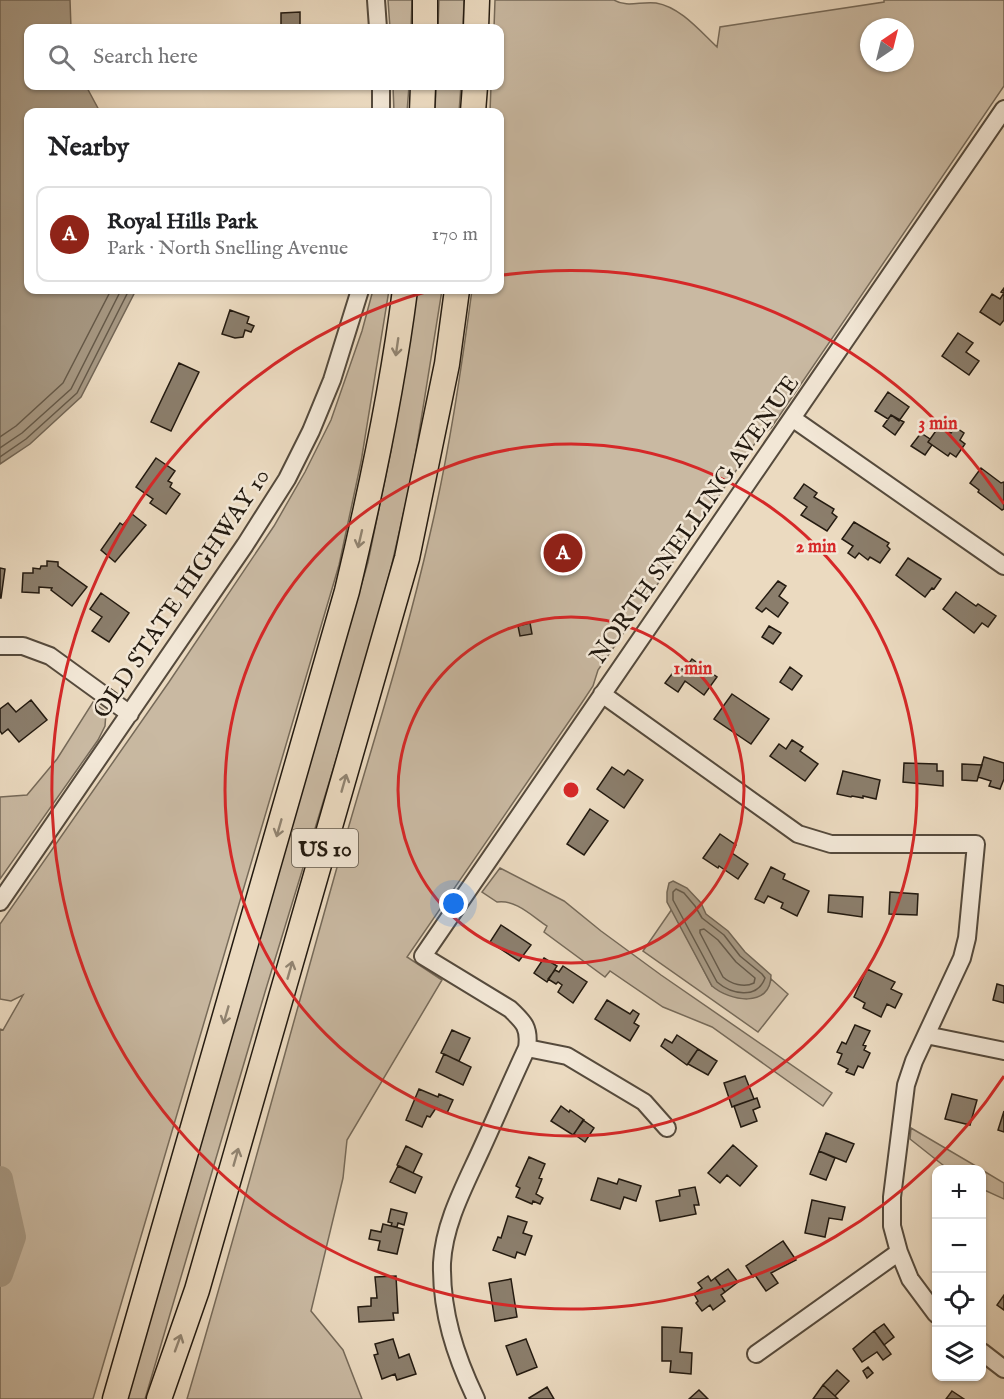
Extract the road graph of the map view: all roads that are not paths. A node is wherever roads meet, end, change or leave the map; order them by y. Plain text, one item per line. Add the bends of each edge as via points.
1 (376, 0) edge
2 (425, 0) edge
3 (477, 0) edge
4 (378, 24) edge
5 (425, 24) edge
6 (476, 24) edge
7 (381, 90) edge
8 (423, 90) edge
9 (475, 90) edge
10 (381, 108) edge
11 (422, 108) edge
12 (473, 108) edge
13 (1004, 109) edge
14 (359, 294) edge
15 (404, 294) edge
16 (457, 294) edge
17 (792, 418) junction
18 (1004, 566) edge
19 (0, 646) edge
20 (602, 694) junction
21 (130, 714) junction
22 (0, 902) edge
23 (926, 1035) junction
24 (527, 1048) junction
25 (1004, 1051) edge
26 (667, 1128) dead end
27 (898, 1252) junction
28 (932, 1309) edge
29 (756, 1353) dead end
30 (986, 1356) edge
31 (1004, 1370) edge
32 (116, 1399) edge
33 (159, 1399) edge
34 (476, 1399) edge

1 - 4 street
2 - 5 highway
3 - 6 highway
7 - 10 street
8 - 11 highway
9 - 12 highway
13 - 17 street, NORTH SNELLING AVENUE
14 - 21 street, OLD STATE HIGHWAY 10 via 332,380 291,471
15 -> 32 highway, US 10 via 371,493 347,591
33 -> 16 highway, US 10 via 197,1290 407,558
17 - 18 street
17 - 20 street, NORTH SNELLING AVENUE
19 - 21 street via 23,646 50,656
20 - 23 street via 798,834 831,844 976,844 962,958
20 - 24 street, NORTH SNELLING AVENUE via 423,956 510,1009 529,1034
21 - 22 street, OLD STATE HIGHWAY 10
23 - 25 street
23 - 27 street via 906,1085 899,1136 892,1197 892,1226
24 - 26 street via 567,1056 644,1102
24 - 34 street via 446,1235 446,1320
27 - 28 street via 910,1279
27 - 29 street
30 - 31 street

